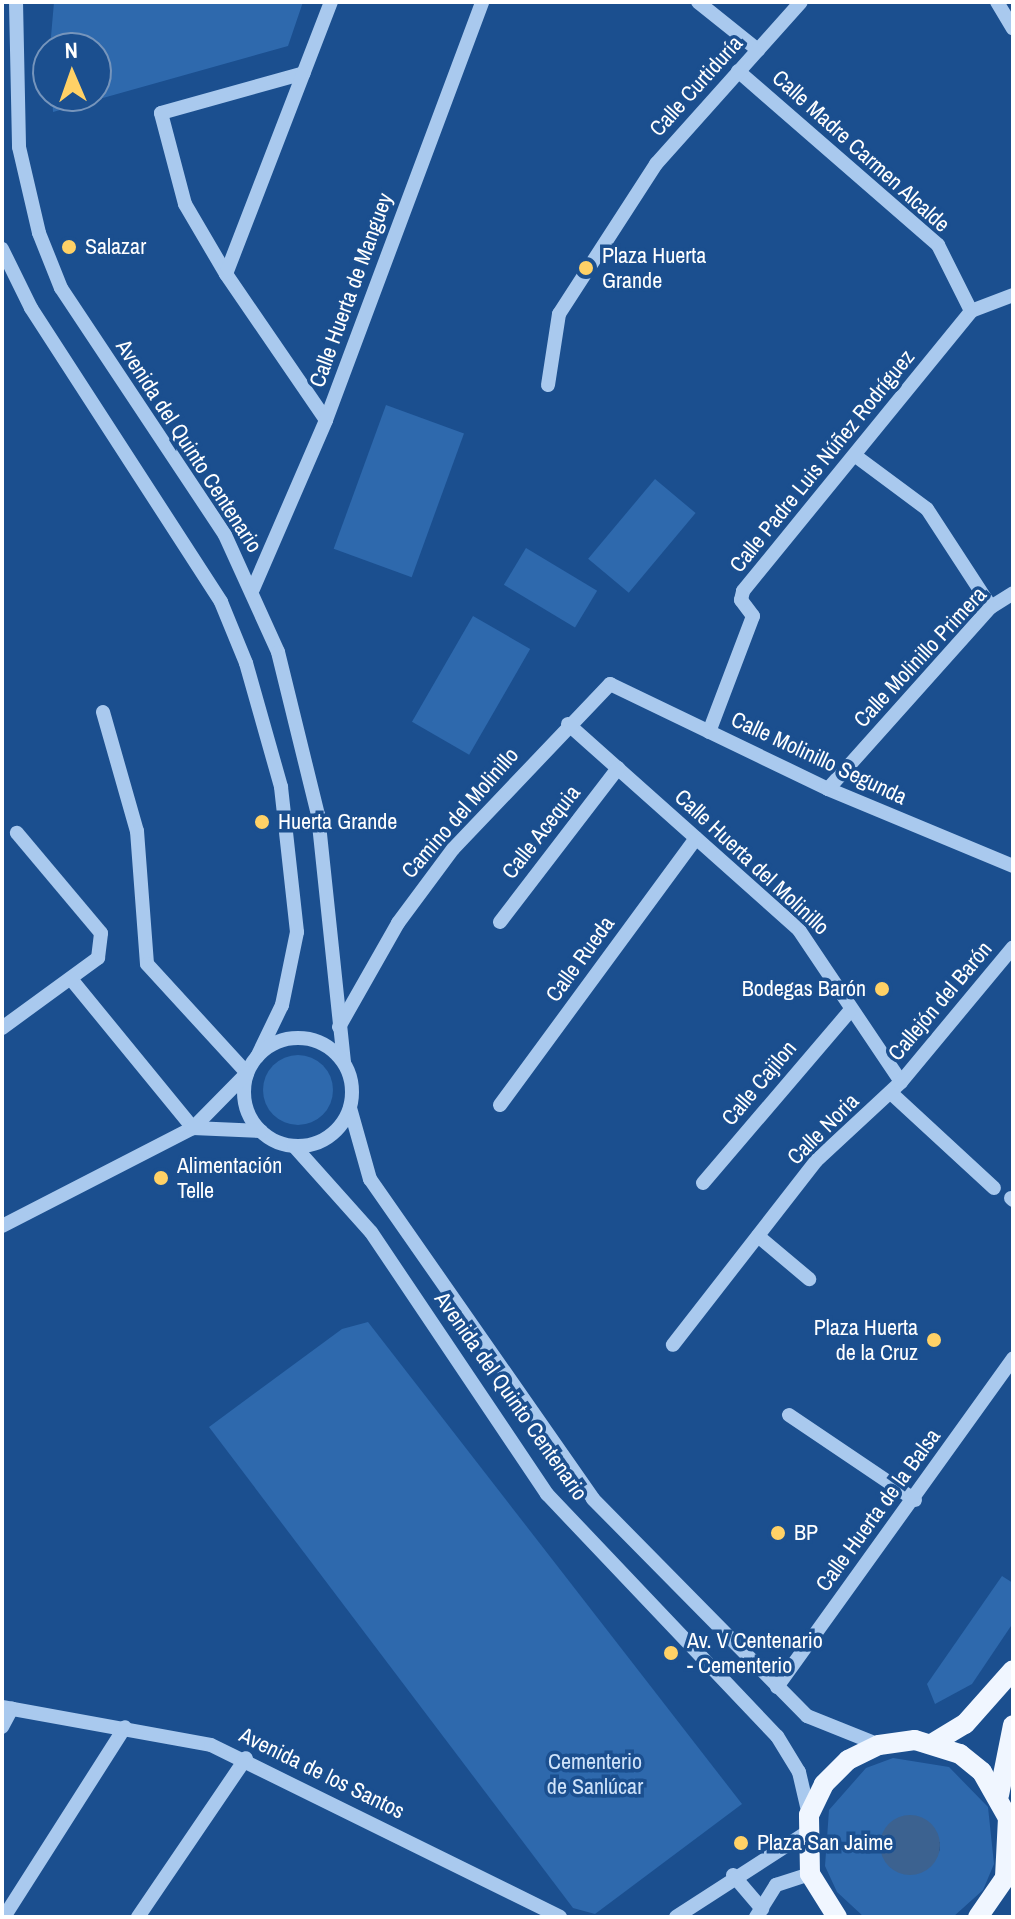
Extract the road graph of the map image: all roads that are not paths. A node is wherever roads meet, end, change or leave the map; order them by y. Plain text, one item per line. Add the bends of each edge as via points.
1 (16, 2) edge
2 (331, 2) edge
3 (482, 2) edge
4 (698, 2) edge
5 (801, 2) edge
6 (997, 2) edge
7 (1013, 29) edge
8 (758, 50) junction
9 (738, 71) junction
10 (304, 73) junction
11 (2, 249) edge
12 (226, 274) junction
13 (1013, 295) edge
14 (971, 311) junction
15 (548, 385) dead end
16 (326, 420) junction
17 (857, 457) junction
18 (253, 589) junction
19 (1013, 593) edge
20 (991, 607) junction
21 (610, 684) joint
22 (103, 712) dead end
23 (568, 724) junction
24 (709, 732) junction
25 (618, 768) junction
26 (828, 789) junction
27 (17, 833) dead end
28 (696, 838) junction
29 (1013, 866) edge
30 (500, 922) dead end
31 (1013, 947) edge
32 (71, 979) junction
33 (849, 1012) junction
34 (339, 1027) junction
35 (2, 1028) edge
36 (257, 1057) junction
37 (344, 1062) junction
38 (247, 1073) junction
39 (896, 1088) junction
40 (500, 1105) dead end
41 (350, 1108) junction
42 (193, 1128) junction
43 (261, 1131) junction
44 (294, 1146) junction
45 (703, 1183) dead end
46 (994, 1188) dead end
47 (2, 1226) edge
48 (758, 1236) junction
49 (809, 1279) dead end
50 (673, 1345) dead end
51 (1013, 1358) edge
52 (789, 1415) dead end
53 (915, 1500) junction
54 (1013, 1670) edge
55 (777, 1687) junction
56 (7, 1708) edge
57 (1013, 1725) edge
58 (2, 1727) edge
59 (125, 1727) junction
60 (933, 1743) junction
61 (879, 1745) junction
62 (246, 1758) junction
63 (999, 1795) junction
64 (1011, 1820) edge
65 (807, 1824) junction
66 (810, 1874) junction
67 (733, 1875) junction
68 (820, 1896) junction
69 (759, 1913) edge
70 (4, 1917) edge
71 (138, 1917) edge
72 (560, 1917) edge
73 (676, 1917) edge
74 (821, 1917) edge
75 (837, 1917) edge
76 (978, 1917) edge

1 - 18 street, Avenida del Quinto Centenario via 19,147 39,233 61,288 225,535
2 - 10 street
3 - 16 street, Calle Huerta de Manguey
4 - 8 street
5 - 8 street, Calle Curtiduría
6 - 7 street
8 - 9 street, Calle Curtiduría
9 - 14 street, Calle Madre Carmen Alcalde via 938,245
9 - 15 street, Calle Curtiduría via 656,164 559,314
10 - 12 street
10 - 12 street via 161,113 185,204
11 - 36 street via 31,308 221,602 246,663 281,787 297,932 282,1005
12 - 16 street
13 - 14 street
14 - 17 street, Calle Padre Luis Núñez Rodríguez
16 - 18 street, Calle Huerta de Manguey
17 - 20 street via 927,509
17 - 24 street, Calle Padre Luis Núñez Rodríguez via 743,591 741,600 753,616
18 - 34 street, Avenida del Quinto Centenario via 278,652 318,815
19 - 20 street, Calle Molinillo Primera
20 - 26 street, Calle Molinillo Primera
21 - 23 street, Camino del Molinillo
21 - 24 street, Calle Molinillo Segunda
22 - 38 street via 137,831 147,964
23 - 25 street, Calle Huerta del Molinillo
23 - 34 street, Camino del Molinillo via 453,849 398,923
24 - 26 street, Calle Molinillo Segunda
25 - 28 street, Calle Huerta del Molinillo
25 - 30 street, Calle Acequia
26 - 29 street, Calle Molinillo Segunda
27 - 32 street via 101,933 98,958
28 - 33 street, Calle Huerta del Molinillo via 816,949
28 - 40 street, Calle Rueda
31 - 39 street, Callejón del Barón
32 - 35 street
32 - 42 street
33 - 39 street, Calle Huerta del Molinillo
33 - 45 street, Calle Cajilon
34 - 37 street, Avenida del Quinto Centenario
36 - 37 street via 302,1038
36 - 38 street
37 - 41 street
38 - 42 street
38 - 43 street via 246,1104
39 - 46 street, Calle Huerta del Molinillo
39 - 48 street, Calle Noria via 816,1161
41 - 44 street via 329,1136
41 - 55 street, Avenida del Quinto Centenario via 370,1179 556,1450 593,1499
42 - 43 street
42 - 47 street
43 - 44 street
44 - 65 street, Avenida del Quinto Centenario via 371,1232 547,1494 777,1736 803,1782
48 - 49 street
48 - 50 street, Calle Noria
51 - 53 street, Calle Huerta de la Balsa
52 - 53 street
53 - 55 street, Calle Huerta de la Balsa
54 - 60 main road via 965,1724
55 - 61 street, Avenida del Quinto Centenario via 824,1726
56 - 58 street
56 - 59 street, Avenida de los Santos
57 - 63 main road
59 - 62 street, Avenida de los Santos
59 - 70 street
60 - 61 main road
60 - 63 main road via 971,1763
61 - 65 main road via 848,1760 824,1784
62 - 71 street
62 - 72 street, Avenida de los Santos
63 - 64 main road
64 - 76 main road via 1005,1878
65 - 66 main road
65 - 67 street
66 - 68 main road
66 - 69 street via 776,1885
67 - 69 street
67 - 73 street
68 - 74 main road
68 - 75 main road

